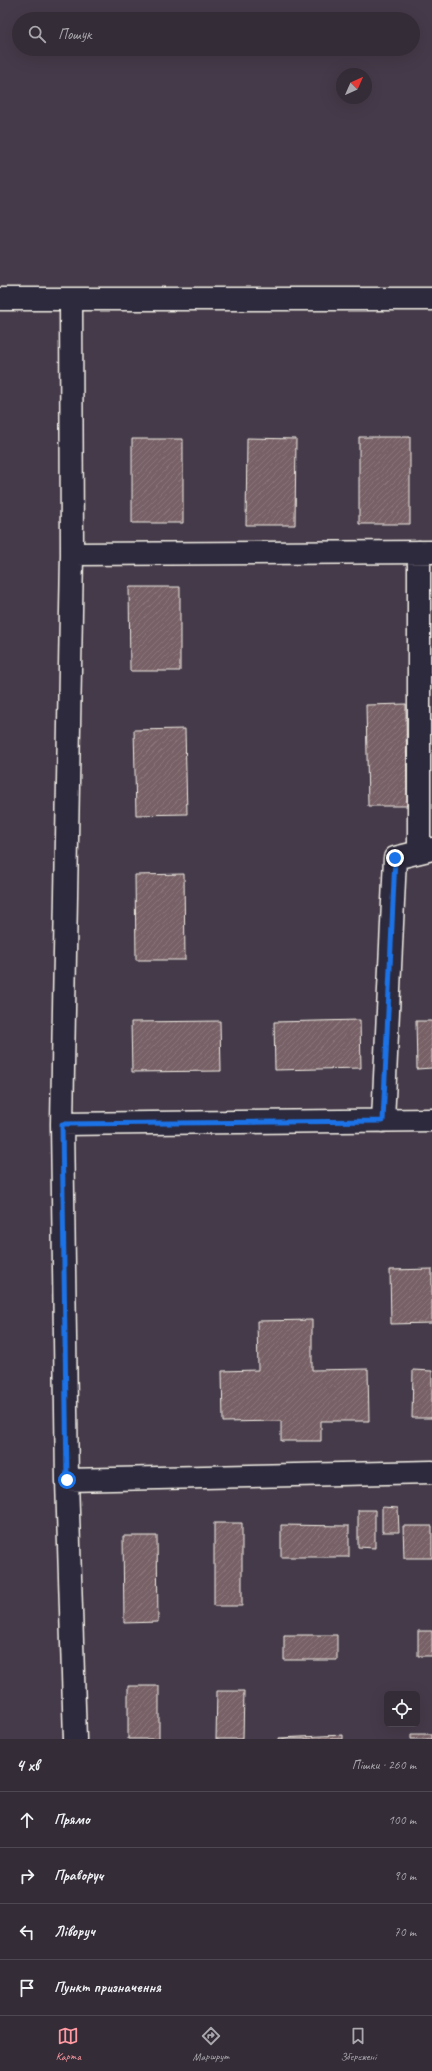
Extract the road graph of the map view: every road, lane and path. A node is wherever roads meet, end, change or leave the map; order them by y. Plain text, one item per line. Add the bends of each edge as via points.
1 (71, 298) junction
2 (0, 299) edge
3 (432, 299) edge
4 (425, 552) edge
5 (72, 554) junction
6 (426, 851) edge
7 (432, 1120) edge
8 (383, 1121) junction
9 (62, 1124) junction
10 (432, 1472) edge
11 (67, 1480) junction
12 (75, 1739) edge

1 - 2 street
1 - 3 street
1 - 5 street
4 - 5 street
4 - 6 street
5 - 9 street
6 - 8 street via 395,858
7 - 8 street
8 - 9 street
9 - 11 street
10 - 11 street
11 - 12 street

